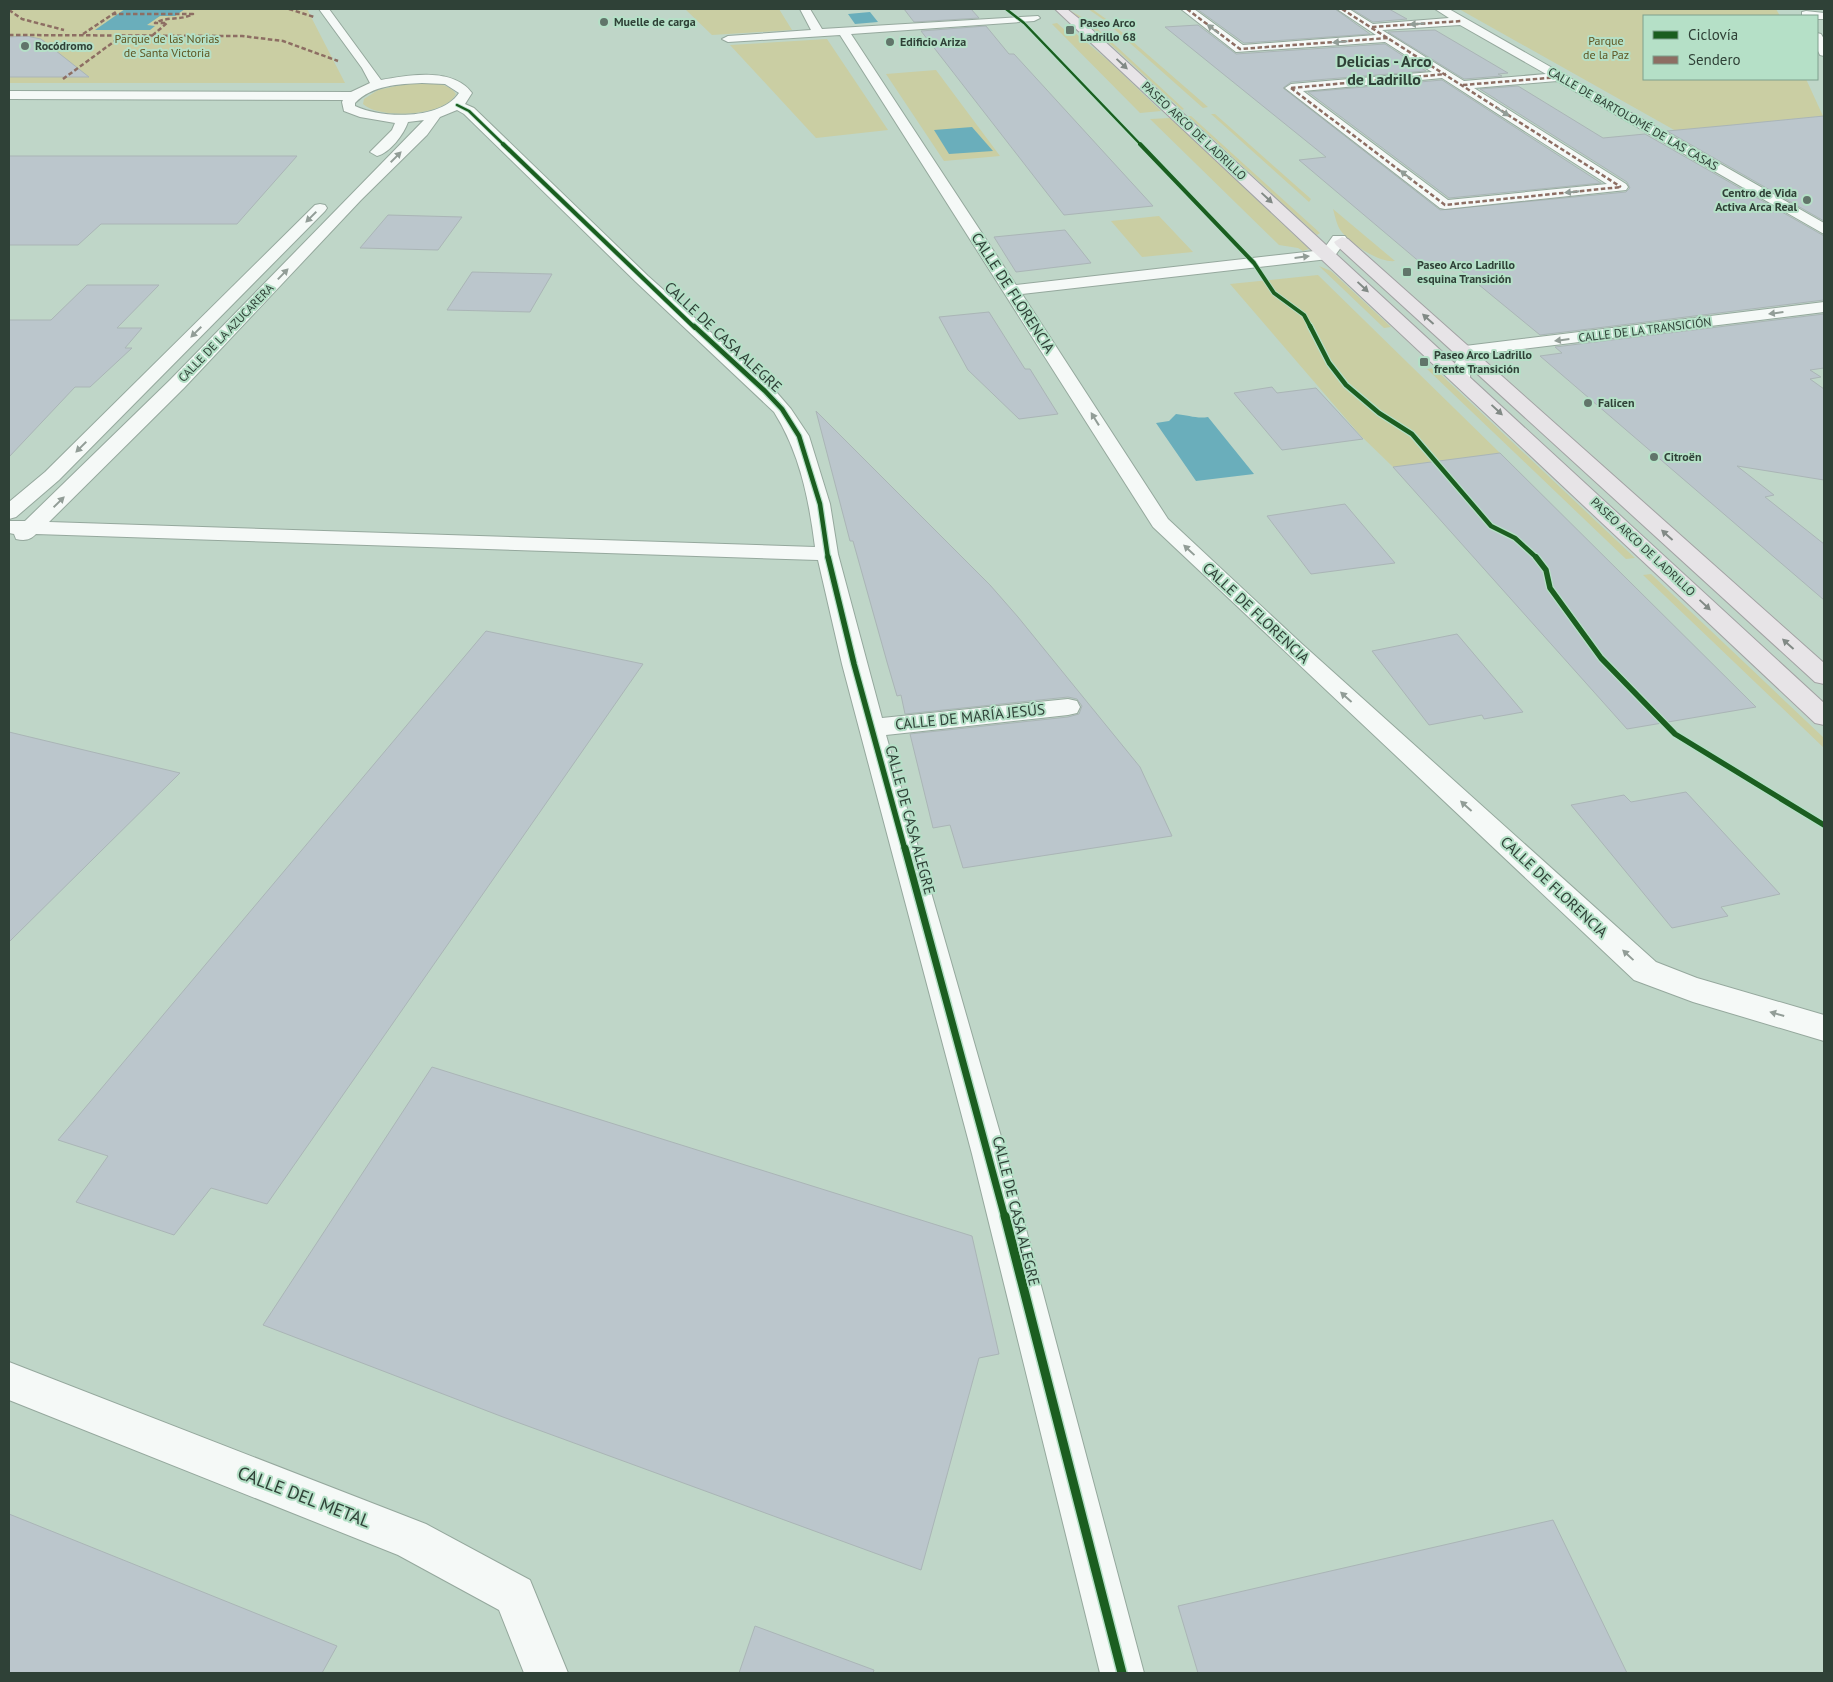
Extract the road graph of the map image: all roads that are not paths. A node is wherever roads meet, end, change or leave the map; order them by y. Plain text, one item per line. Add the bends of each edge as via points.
1 (324, 9) edge
2 (805, 9) edge
3 (1060, 9) edge
4 (1080, 9) edge
5 (1187, 9) edge
6 (1342, 9) edge
7 (1441, 9) edge
8 (1806, 13) edge
9 (1824, 16) edge
10 (1034, 18) dead end
11 (1462, 21) junction
12 (1099, 23) dead end
13 (1372, 27) junction
14 (843, 31) junction
15 (819, 33) junction
16 (1388, 38) junction
17 (1818, 38) edge
18 (728, 39) dead end
19 (1824, 52) edge
20 (1446, 74) junction
21 (1560, 77) junction
22 (378, 85) junction
23 (1462, 85) junction
24 (9, 94) edge
25 (353, 96) junction
26 (446, 109) junction
27 (404, 118) junction
28 (364, 165) dead end
29 (329, 199) dead end
30 (1824, 229) edge
31 (1334, 235) joint
32 (1328, 254) junction
33 (1012, 290) junction
34 (1824, 308) edge
35 (1465, 351) junction
36 (1461, 377) junction
37 (9, 512) edge
38 (9, 527) edge
39 (32, 528) junction
40 (9, 546) edge
41 (827, 554) junction
42 (1824, 676) edge
43 (1068, 707) dead end
44 (1824, 717) edge
45 (872, 728) junction
46 (1824, 1028) edge
47 (9, 1381) edge
48 (546, 1673) edge
49 (1122, 1673) edge

1 - 22 street
2 - 15 street
3 -> 32 main road, PASEO ARCO DE LADRILLO
4 - 12 main road
16 -> 5 street via 1240,49
6 - 13 street
7 - 11 street, CALLE DE BARTOLOMÉ DE LAS CASAS
8 - 9 street
10 - 14 street
11 -> 13 street
11 - 21 street, CALLE DE BARTOLOMÉ DE LAS CASAS
13 - 16 street
14 - 15 street
14 - 33 street, CALLE DE FLORENCIA
15 - 18 street
16 - 20 street
17 - 19 street
20 - 23 street
23 -> 20 street via 1621,187 1445,205 1291,88
21 - 23 street
21 - 30 street, CALLE DE BARTOLOMÉ DE LAS CASAS
22 - 25 street
22 - 26 street via 424,80 454,83 466,93 464,99
24 - 25 street
25 - 27 street via 348,102 349,108 356,113 385,119
26 - 27 street
39 -> 26 street, CALLE DE LA AZUCARERA
26 - 41 street, CALLE DE CASA ALEGRE via 469,111 782,409 801,444 820,504
27 - 28 street via 398,132
29 -> 37 street, CALLE DE LA AZUCARERA via 52,476
31 - 32 street, PASEO ARCO DE LADRILLO
35 -> 31 main road, PASEO ARCO DE LADRILLO
33 -> 32 street
32 -> 36 main road, PASEO ARCO DE LADRILLO
46 -> 33 street, CALLE DE FLORENCIA via 1693,989 1645,971 1160,523
34 -> 35 street, CALLE DE LA TRANSICIÓN
35 - 36 street
42 -> 35 main road, PASEO ARCO DE LADRILLO
36 -> 44 main road, PASEO ARCO DE LADRILLO
38 - 39 street
39 - 40 street, CALLE DE LA AZUCARERA
39 - 41 street
41 - 45 street, CALLE DE CASA ALEGRE
43 - 45 street, CALLE DE MARÍA JESÚS
45 - 49 street, CALLE DE CASA ALEGRE via 989,1154
47 - 48 street, CALLE DEL METAL via 411,1539 515,1595

